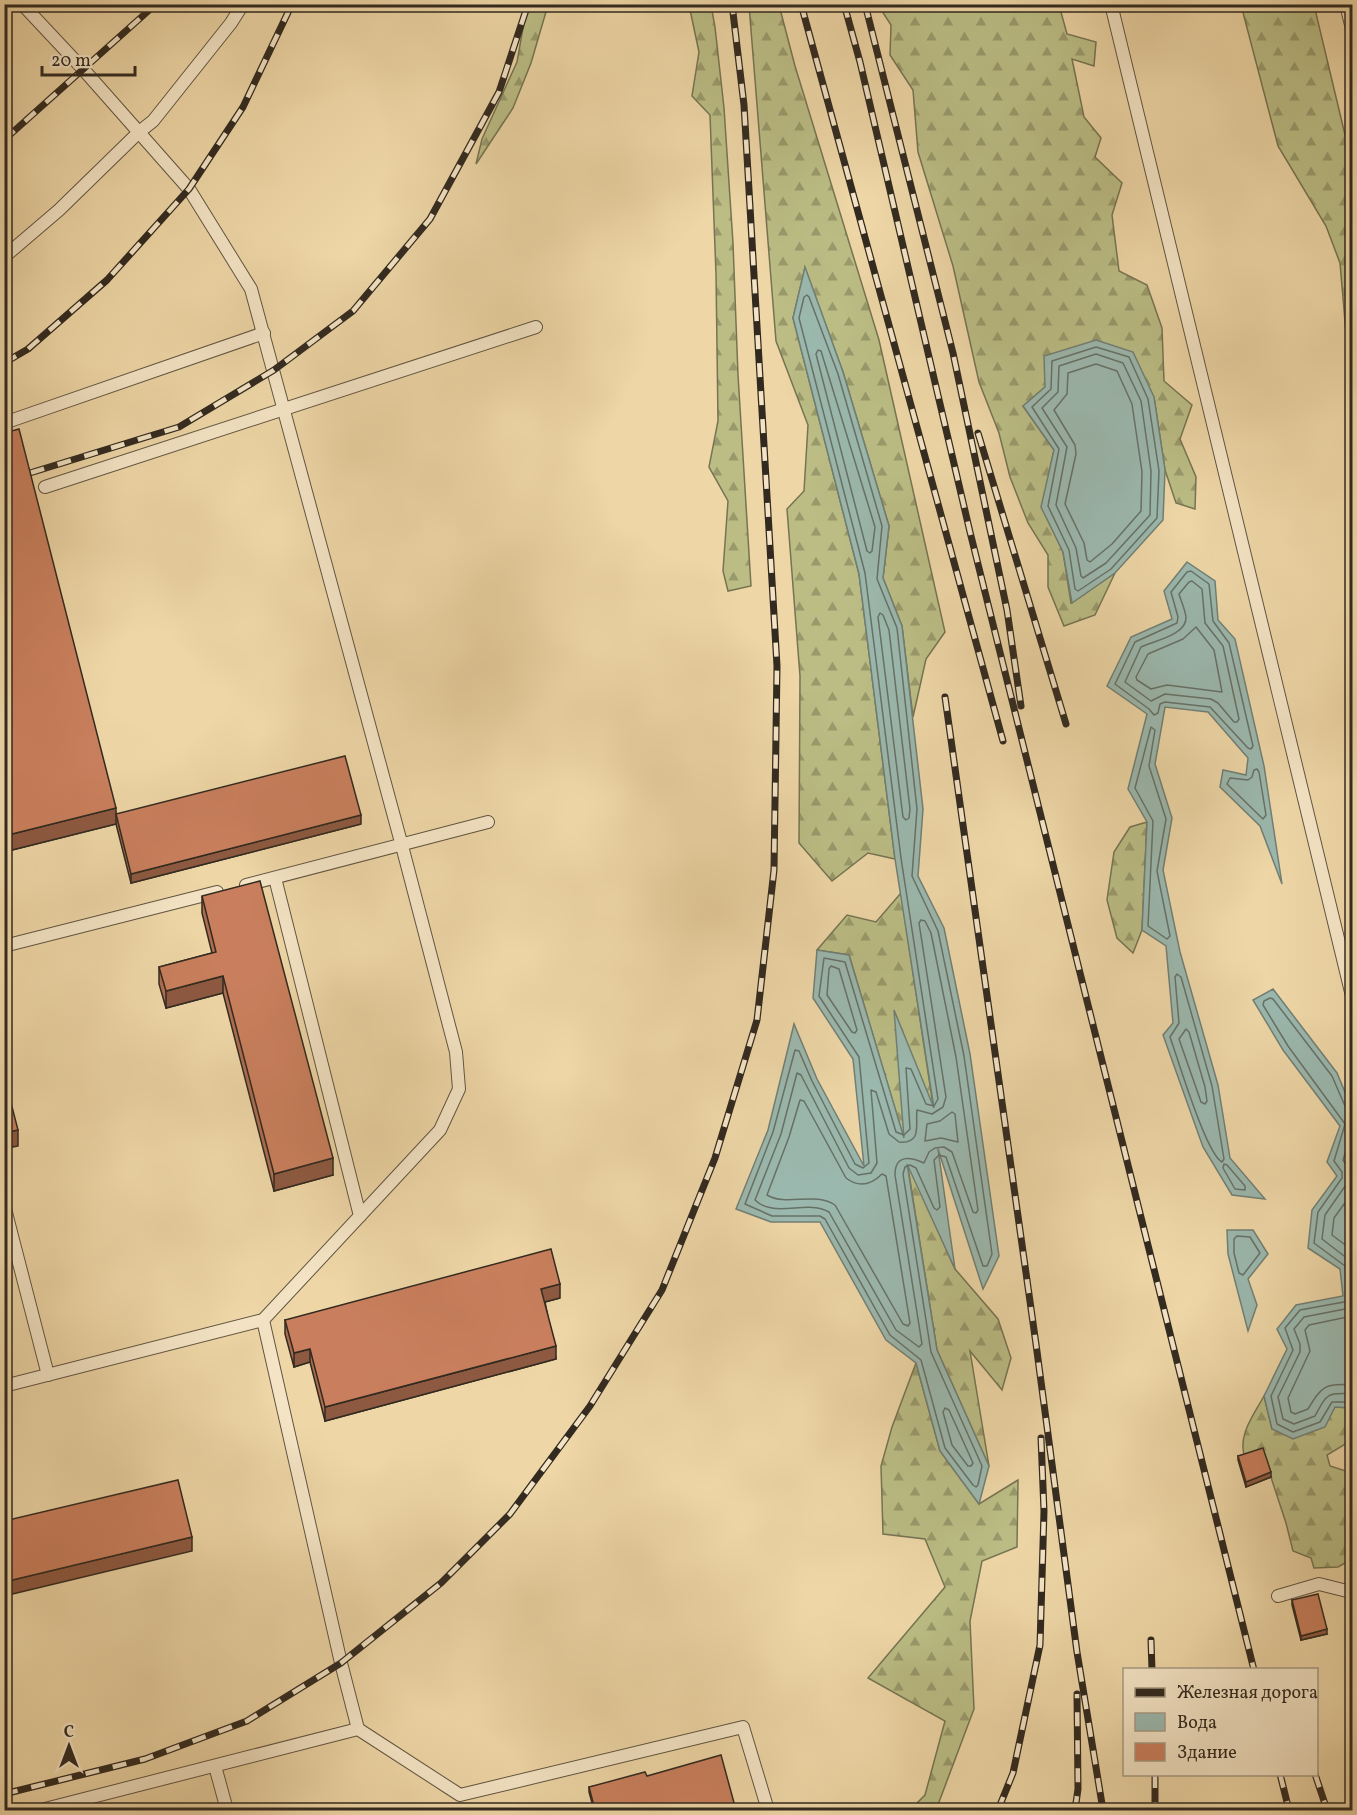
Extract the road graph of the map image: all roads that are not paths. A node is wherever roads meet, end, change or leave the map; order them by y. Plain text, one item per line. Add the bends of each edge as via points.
1 (22, 4) edge
2 (243, 4) edge
3 (1111, 4) edge
4 (1346, 4) edge
5 (1353, 29) edge
6 (139, 132) junction
7 (4, 257) edge
8 (536, 327) dead end
9 (264, 333) junction
10 (284, 408) junction
11 (4, 423) edge
12 (45, 487) dead end
13 (488, 822) dead end
14 (402, 846) junction
15 (275, 878) junction
16 (4, 946) edge
17 (1353, 996) edge
18 (4, 1205) edge
19 (360, 1216) junction
20 (263, 1320) junction
21 (48, 1375) junction
22 (4, 1386) edge
23 (1353, 1585) edge
24 (1278, 1596) dead end
25 (358, 1729) junction
26 (215, 1766) junction
27 (41, 1810) edge
28 (227, 1810) edge
29 (768, 1810) edge

1 - 6 lane
2 - 6 lane via 153,121
3 - 17 lane
4 - 5 lane
6 - 7 lane
6 - 9 lane via 189,189 251,289
8 - 10 lane
9 - 10 lane
9 - 11 lane
10 - 12 lane
10 - 14 lane
13 - 14 lane
14 - 15 lane
14 - 19 lane via 456,1052 459,1089 440,1130
15 - 16 lane
15 - 19 lane
18 - 21 lane
19 - 20 lane
20 - 21 lane
20 - 25 lane
21 - 22 lane
23 - 24 lane via 1347,1591 1319,1584
25 - 26 lane
25 - 29 lane via 460,1795 743,1727
26 - 27 lane
26 - 28 lane

